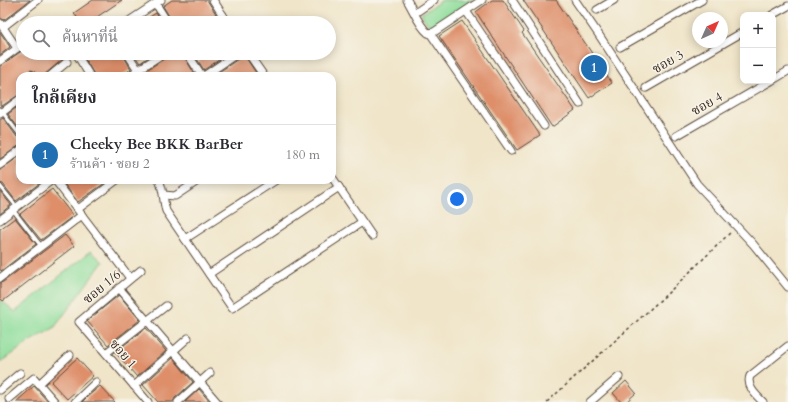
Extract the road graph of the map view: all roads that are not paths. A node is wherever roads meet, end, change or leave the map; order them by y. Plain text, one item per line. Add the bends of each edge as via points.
1 (38, 0) edge
2 (213, 0) edge
3 (407, 0) edge
4 (434, 0) edge
5 (482, 0) edge
6 (512, 0) edge
7 (575, 0) edge
8 (614, 0) edge
9 (702, 0) edge
10 (159, 2) edge
11 (788, 6) edge
12 (597, 10) dead end
13 (466, 11) junction
14 (415, 13) junction
15 (776, 13) edge
16 (223, 15) edge
17 (137, 16) edge
18 (165, 16) edge
19 (1, 25) edge
20 (430, 33) junction
21 (740, 34) edge
22 (16, 47) edge
23 (620, 47) dead end
24 (16, 49) edge
25 (80, 60) edge
26 (132, 60) edge
27 (156, 60) edge
28 (192, 60) edge
29 (227, 60) edge
30 (253, 60) edge
31 (0, 61) edge
32 (67, 62) dead end
33 (55, 72) edge
34 (88, 72) edge
35 (139, 72) edge
36 (141, 72) edge
37 (200, 72) edge
38 (209, 72) edge
39 (261, 72) edge
40 (788, 72) edge
41 (776, 79) edge
42 (767, 84) edge
43 (646, 88) dead end
44 (16, 102) edge
45 (580, 104) dead end
46 (1, 112) edge
47 (544, 126) dead end
48 (16, 130) edge
49 (676, 136) dead end
50 (511, 151) dead end
51 (16, 153) edge
52 (0, 165) edge
53 (336, 183) edge
54 (47, 184) edge
55 (58, 184) edge
56 (112, 184) edge
57 (161, 184) edge
58 (193, 184) edge
59 (270, 184) edge
60 (0, 186) edge
61 (339, 187) junction
62 (164, 195) junction
63 (15, 208) junction
64 (80, 212) junction
65 (0, 220) edge
66 (362, 222) junction
67 (372, 236) dead end
68 (185, 239) junction
69 (41, 246) junction
70 (141, 270) dead end
71 (209, 274) junction
72 (1, 275) edge
73 (130, 278) junction
74 (788, 287) edge
75 (119, 288) junction
76 (166, 306) dead end
77 (147, 320) junction
78 (79, 322) joint
79 (188, 338) dead end
80 (788, 346) edge
81 (173, 351) junction
82 (106, 353) junction
83 (70, 355) dead end
84 (210, 373) dead end
85 (20, 374) dead end
86 (619, 377) dead end
87 (96, 382) dead end
88 (200, 382) junction
89 (39, 384) junction
90 (134, 386) junction
91 (0, 390) edge
92 (9, 399) dead end
93 (595, 400) edge
94 (55, 402) edge
95 (75, 402) edge
96 (148, 402) edge
97 (178, 402) edge
98 (216, 402) edge
99 (763, 402) edge

1 - 19 street
2 - 16 street
3 - 14 street
4 - 14 street
5 - 13 street
6 - 45 street
7 - 74 street via 697,184 753,244
8 - 12 street
9 - 23 street
10 - 17 street
10 - 18 street
11 - 15 street
13 - 20 street
13 - 47 street
14 - 20 street via 424,30
19 - 22 street
20 - 50 street
21 - 43 street, ซอย 3
24 - 31 street
25 - 34 street
26 - 35 street
27 - 36 street
28 - 37 street
29 - 38 street
30 - 39 street
32 - 33 street
40 - 41 street, ซอย 4
42 - 49 street, ซอย 4
44 - 46 street
46 - 48 lane
51 - 52 street
53 - 61 street
54 - 63 street
55 - 64 street
56 - 64 street
57 - 62 street
58 - 62 street via 175,196
59 - 68 street
60 - 63 lane
61 - 66 street
61 - 71 street
62 - 68 street via 166,212
63 - 65 street
63 - 69 lane
64 - 69 street
64 - 73 street
66 - 67 street
66 - 71 street via 232,308
68 - 71 street
69 - 72 street
70 - 73 street, ซอย 1/6
73 - 75 street, ซอย 1/6
75 - 77 street
75 - 78 street, ซอย 1/6
76 - 77 street
77 - 81 street
77 - 82 street
78 - 82 street, ซอย 1
79 - 81 street
80 - 99 street via 750,376 750,386
81 - 88 street
81 - 90 street
82 - 90 street, ซอย 1
83 - 89 street
84 - 88 street
85 - 91 street
86 - 93 street
87 - 95 street
88 - 97 street
88 - 98 street
89 - 92 street via 34,378
89 - 94 street
90 - 96 street, ซอย 1

